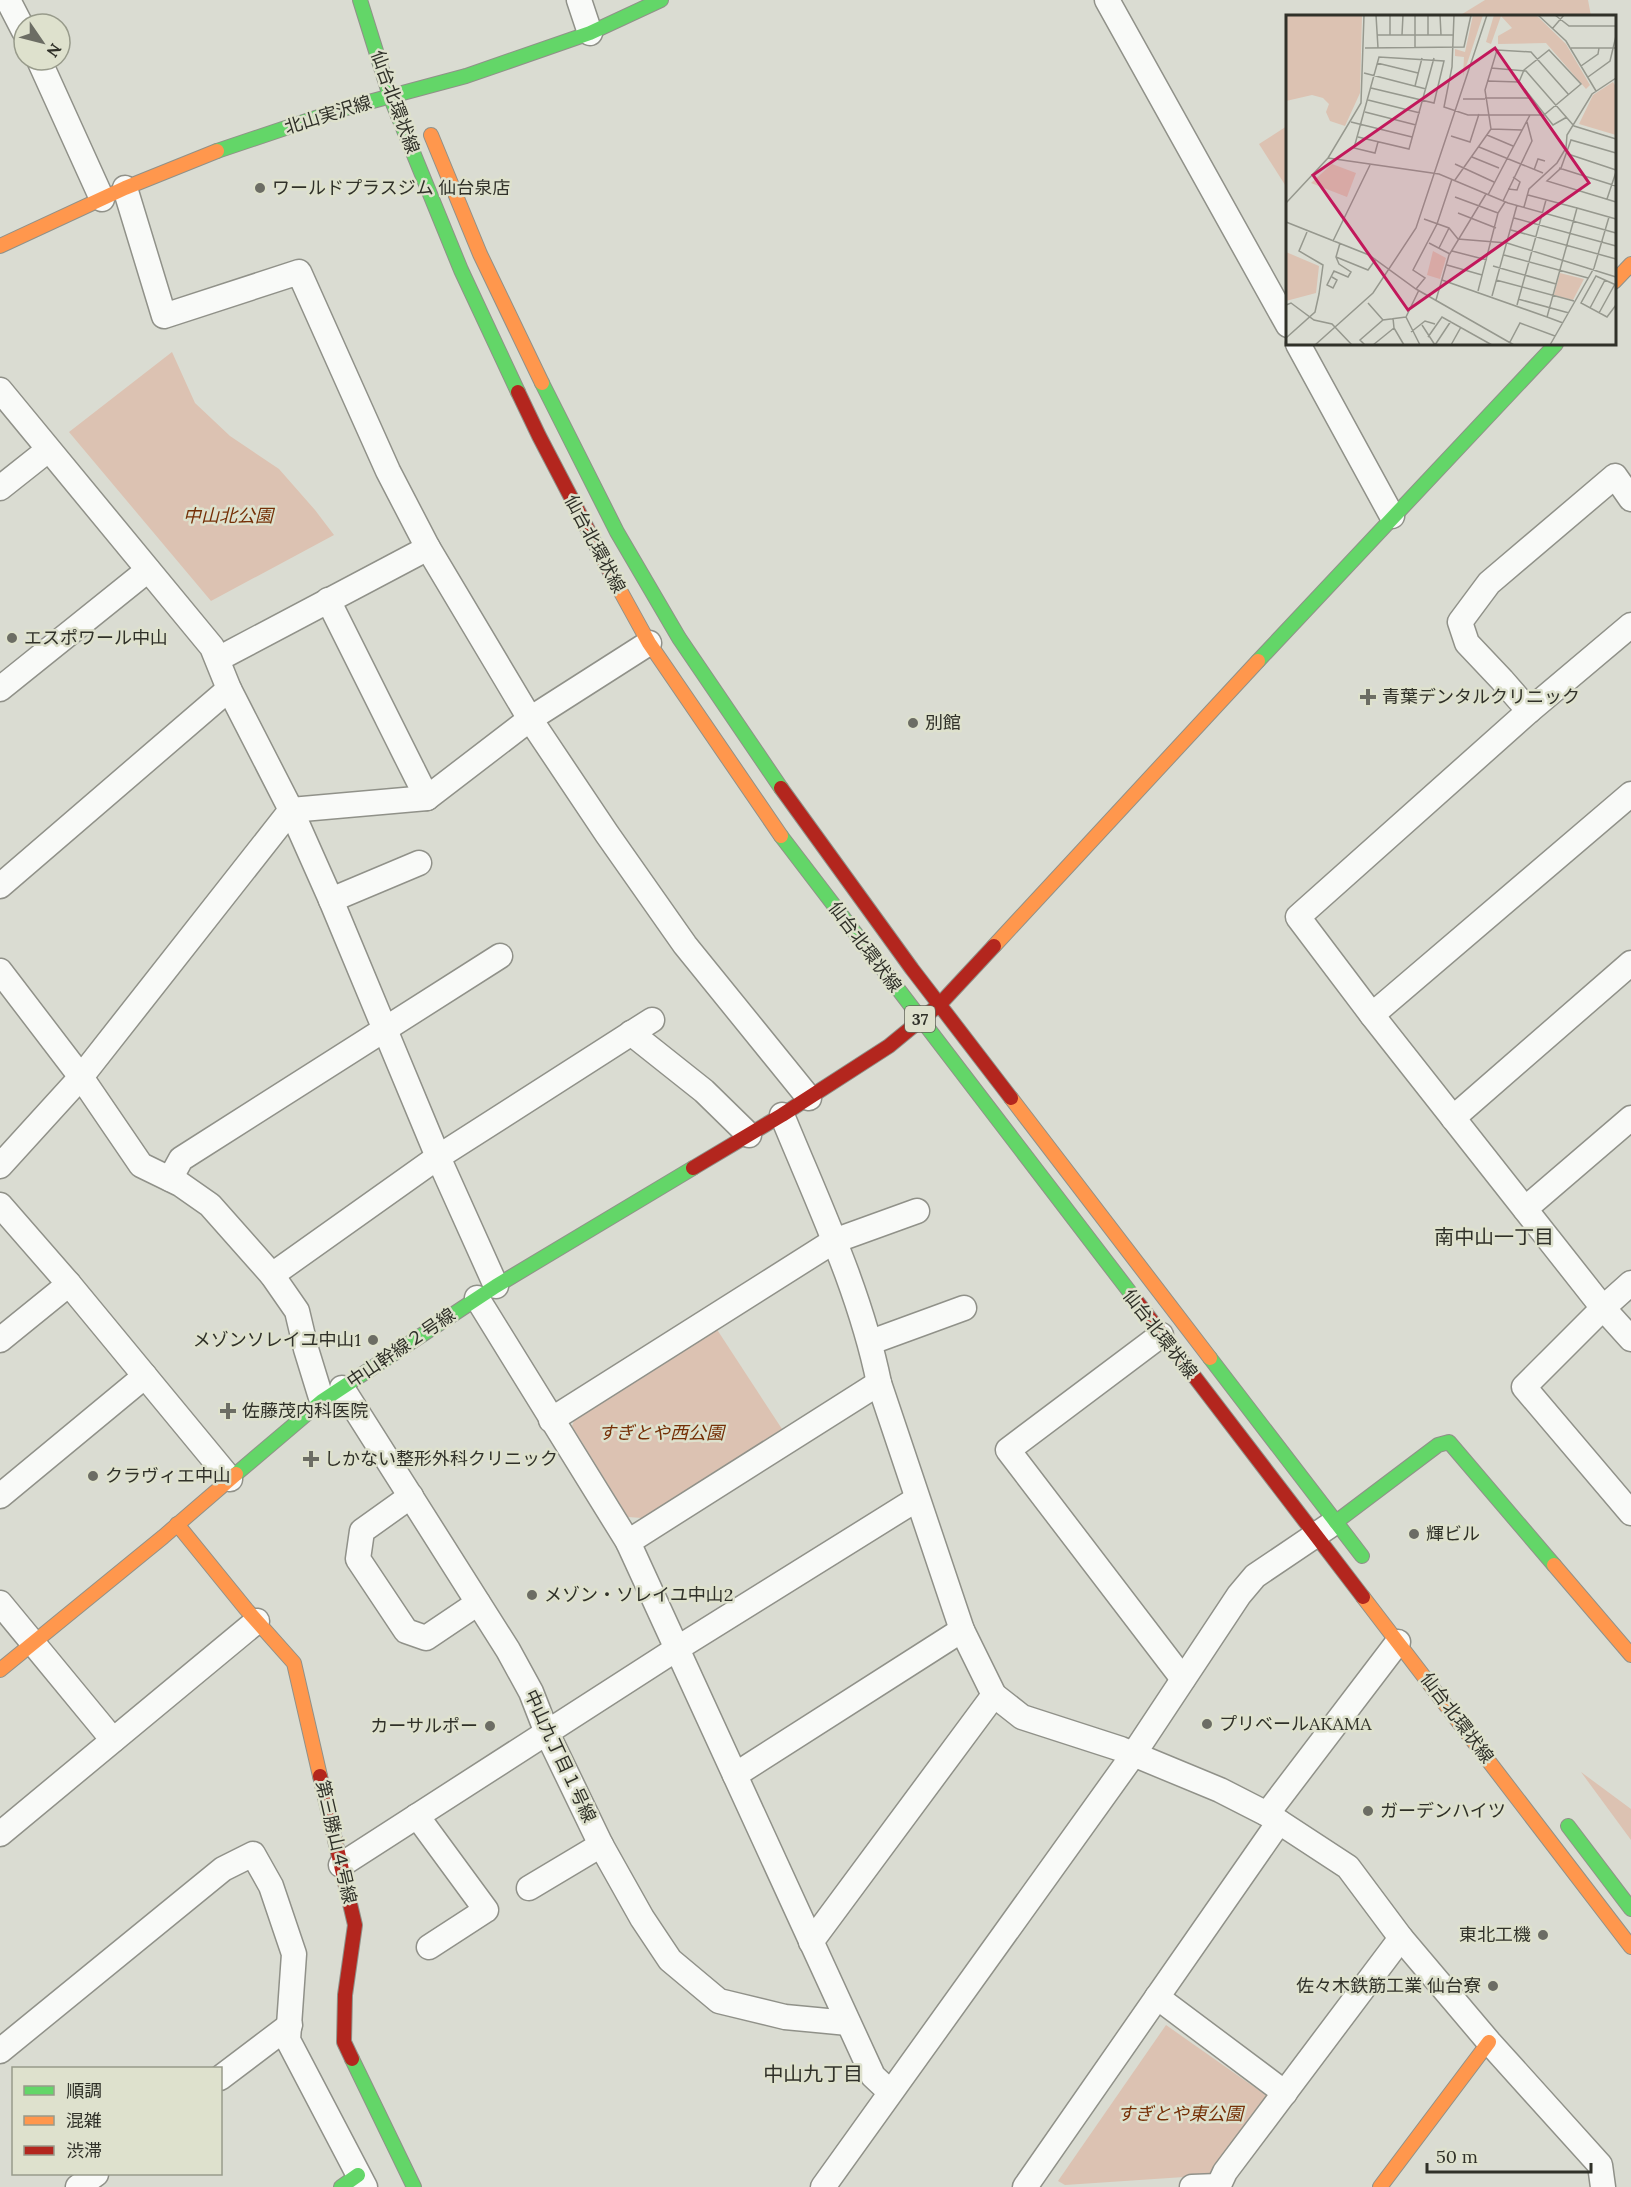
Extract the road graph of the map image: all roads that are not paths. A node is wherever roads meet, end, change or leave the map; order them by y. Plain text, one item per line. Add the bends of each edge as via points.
1 (360, 0) edge
2 (579, 0) edge
3 (661, 0) edge
4 (1107, 0) edge
5 (590, 33) junction
6 (44, 72) edge
7 (390, 96) junction
8 (424, 118) dead end
9 (125, 188) junction
10 (102, 199) junction
11 (0, 246) edge
12 (1631, 264) edge
13 (1616, 280) edge
14 (1286, 323) edge
15 (1299, 345) edge
16 (1555, 345) edge
17 (0, 390) edge
18 (48, 450) junction
19 (0, 488) edge
20 (1631, 499) edge
21 (1392, 516) junction
22 (428, 548) junction
23 (148, 570) junction
24 (328, 600) junction
25 (1631, 625) edge
26 (649, 643) junction
27 (218, 659) junction
28 (0, 689) edge
29 (229, 689) junction
30 (1529, 711) junction
31 (530, 719) junction
32 (1631, 794) edge
33 (427, 798) junction
34 (291, 810) junction
35 (419, 863) dead end
36 (0, 886) edge
37 (331, 900) junction
38 (500, 956) dead end
39 (1631, 963) edge
40 (0, 972) edge
41 (940, 1004) junction
42 (1372, 1015) junction
43 (652, 1020) dead end
44 (921, 1021) junction
45 (385, 1030) junction
46 (631, 1033) junction
47 (81, 1077) junction
48 (809, 1098) junction
49 (782, 1115) junction
50 (1453, 1118) junction
51 (1631, 1118) edge
52 (749, 1135) junction
53 (438, 1157) junction
54 (0, 1166) edge
55 (170, 1179) junction
56 (0, 1205) edge
57 (1525, 1209) junction
58 (917, 1211) dead end
59 (834, 1241) junction
60 (272, 1275) junction
61 (1631, 1283) edge
62 (69, 1284) junction
63 (486, 1292) junction
64 (963, 1308) dead end
65 (1603, 1308) junction
66 (1161, 1335) junction
67 (1631, 1339) edge
68 (0, 1340) edge
69 (871, 1342) junction
70 (146, 1376) junction
71 (879, 1383) junction
72 (332, 1395) junction
73 (551, 1420) junction
74 (230, 1479) junction
75 (0, 1496) edge
76 (411, 1496) junction
77 (917, 1500) junction
78 (1631, 1513) edge
79 (177, 1524) junction
80 (1326, 1528) junction
81 (628, 1542) junction
82 (1372, 1569) dead end
83 (0, 1603) edge
84 (478, 1603) junction
85 (257, 1621) junction
86 (962, 1630) junction
87 (1398, 1642) junction
88 (33, 1644) junction
89 (678, 1648) junction
90 (1631, 1655) edge
91 (0, 1670) edge
92 (1183, 1679) junction
93 (994, 1695) junction
94 (547, 1733) junction
95 (113, 1740) junction
96 (1132, 1755) junction
97 (735, 1775) junction
98 (1559, 1815) dead end
99 (417, 1816) junction
100 (1273, 1818) junction
101 (0, 1834) edge
102 (601, 1845) junction
103 (341, 1865) junction
104 (529, 1888) dead end
105 (1631, 1909) edge
106 (1401, 1938) junction
107 (811, 1942) junction
108 (429, 1947) dead end
109 (1631, 1947) edge
110 (1157, 1997) junction
111 (849, 2023) junction
112 (290, 2025) junction
113 (1488, 2042) junction
114 (0, 2050) edge
115 (222, 2076) edge
116 (890, 2092) junction
117 (1285, 2092) junction
118 (95, 2175) edge
119 (354, 2183) edge
120 (1218, 2186) edge
121 (78, 2187) edge
122 (414, 2187) edge
123 (823, 2187) edge
124 (1025, 2187) edge
125 (1192, 2187) edge
126 (1380, 2187) edge
127 (1603, 2187) edge

1 - 7 main road, 仙台北環状線 / 37
2 - 5 street
3 - 5 main road, 北山実沢線
4 - 14 street
5 - 7 main road, 北山実沢線 via 466,76
6 - 10 street
7 - 9 main road, 北山実沢線 via 226,147
7 - 26 main road, 仙台北環状線 / 37 via 461,270 534,425
8 - 41 main road, 仙台北環状線 / 37 via 480,254 617,532 679,638 799,815
9 - 10 main road, 北山実沢線
9 - 22 street via 164,316 299,272 388,471
10 - 11 main road, 北山実沢線
12 - 13 main road
15 - 21 street
16 - 21 main road, 中山幹線２号線
17 - 18 street
18 - 19 street
18 - 23 street
20 - 30 street via 1615,476 1489,583 1460,622 1467,643
21 - 41 main road, 中山幹線２号線
22 - 24 street
22 - 31 street
23 - 27 street
23 - 28 street
24 - 27 street
24 - 33 street
25 - 30 street
26 - 31 street
26 - 44 main road, 仙台北環状線 / 37 via 778,832
27 - 29 street
29 - 34 street
29 - 36 street
30 - 42 street via 1298,917
31 - 33 street
31 - 48 street via 685,945
32 - 42 street
33 - 34 street
34 - 37 street
34 - 47 street
35 - 37 street
37 - 45 street
38 - 45 street
39 - 50 street
40 - 47 street, 中山九丁目１号線
41 - 44 main road, 中山幹線２号線
41 - 80 main road, 仙台北環状線 / 37
42 - 50 street
43 - 46 street
44 - 48 main road, 中山幹線２号線
44 - 66 main road, 仙台北環状線 / 37
45 - 53 street
45 - 55 street via 181,1159
46 - 52 street via 704,1091
46 - 53 street
47 - 54 street
47 - 55 street, 中山九丁目１号線 via 141,1165
48 - 49 main road, 中山幹線２号線
49 - 52 main road, 中山幹線２号線
49 - 59 street
50 - 57 street
51 - 57 street
52 - 63 main road, 中山幹線２号線
53 - 60 street
53 - 63 street
55 - 60 street, 中山九丁目１号線 via 210,1205
56 - 62 street
57 - 65 street
58 - 59 street
59 - 69 street
59 - 73 street
60 - 72 street, 中山九丁目１号線 via 297,1311 306,1349
61 - 65 street
62 - 68 street
62 - 70 street
63 - 72 main road, 中山幹線２号線
63 - 73 street
64 - 69 street
65 - 67 street
65 - 78 street via 1524,1386
66 - 80 main road, 仙台北環状線 / 37
66 - 92 street via 1008,1450
69 - 71 street
70 - 74 street
70 - 75 street
71 - 77 street
71 - 81 street
72 - 74 main road, 中山幹線２号線
72 - 76 street, 中山九丁目１号線
73 - 81 street
74 - 79 main road, 中山幹線２号線
76 - 84 street, 中山九丁目１号線
76 - 84 street via 362,1531 358,1559 406,1631 426,1638
77 - 86 street
77 - 89 street
79 - 85 main road, 第三勝山４号線
79 - 88 main road, 中山幹線２号線
80 - 82 main road, 仙台北環状線 / 37
80 - 87 main road, 仙台北環状線 / 37
80 - 90 main road via 1438,1445 1449,1442
80 - 92 street via 1255,1576
81 - 89 street
83 - 88 street
84 - 94 street, 中山九丁目１号線 via 531,1692
85 - 95 street
85 - 103 main road, 第三勝山４号線 via 294,1663
86 - 93 street
86 - 97 street
87 - 100 street
87 - 109 main road, 仙台北環状線 / 37
88 - 91 main road, 中山幹線２号線
88 - 95 street
89 - 94 street
89 - 97 street
92 - 96 street
93 - 96 street via 1022,1717
93 - 107 street
94 - 99 street
94 - 102 street, 中山九丁目１号線
95 - 101 street
96 - 100 street via 1220,1790
96 - 116 street
97 - 107 street
98 - 105 main road
99 - 103 street
99 - 108 street via 486,1910
100 - 106 street via 1348,1867
100 - 110 street
102 - 104 street
102 - 111 street, 中山九丁目１号線 via 670,1960 719,2001 785,2017
103 - 122 main road, 第三勝山４号線 via 355,1925 345,1995 344,2042
106 - 113 street
106 - 117 street
107 - 111 street
110 - 117 street
110 - 124 street
111 - 116 street via 873,2076
112 - 114 street via 294,1954 271,1886 253,1854 223,1869
112 - 115 street
112 - 119 street via 288,2040
113 - 126 main road
113 - 127 street via 1600,2165
116 - 123 street
117 - 120 street
118 - 121 street
120 - 125 street

